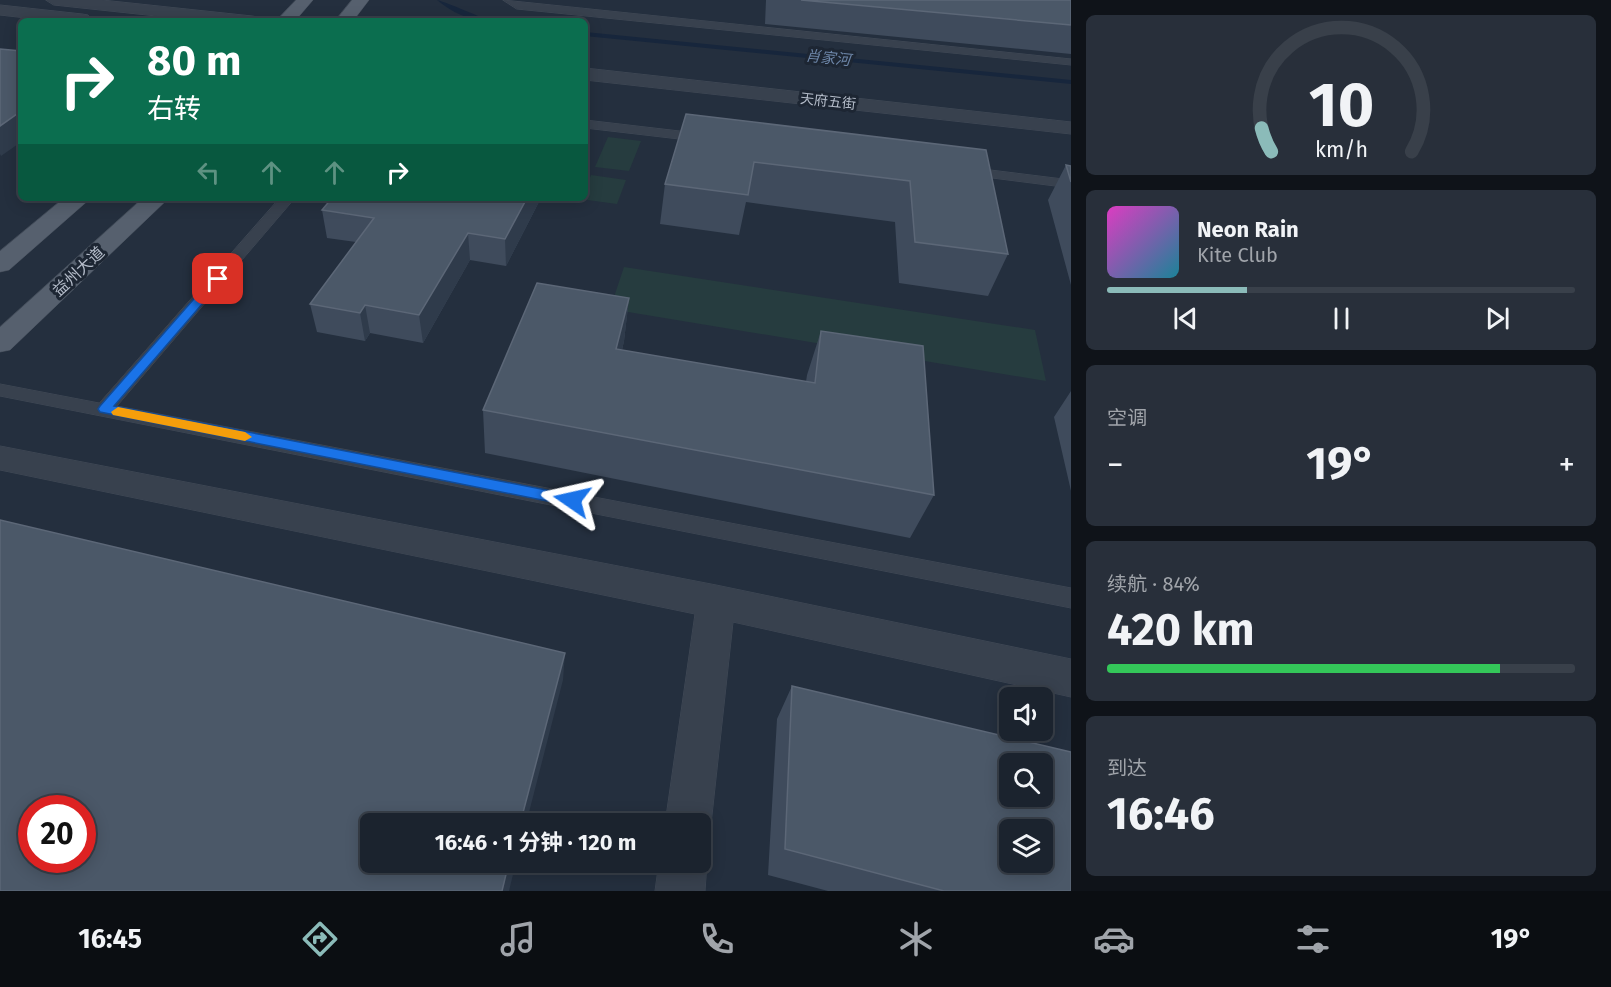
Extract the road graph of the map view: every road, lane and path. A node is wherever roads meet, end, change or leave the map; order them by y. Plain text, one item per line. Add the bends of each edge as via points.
1 (54, 0) edge
2 (305, 0) edge
3 (361, 0) edge
4 (508, 0) edge
5 (0, 10) edge
6 (71, 18) edge
7 (224, 18) edge
8 (288, 18) edge
9 (346, 18) edge
10 (588, 57) edge
11 (1071, 62) edge
12 (588, 74) edge
13 (952, 96) dead end
14 (588, 124) edge
15 (1071, 128) edge
16 (716, 140) edge
17 (954, 169) edge
18 (1071, 184) edge
19 (75, 201) edge
20 (154, 201) edge
21 (285, 201) edge
22 (0, 264) edge
23 (0, 343) edge
24 (0, 390) edge
25 (104, 409) junction
26 (0, 458) edge
27 (1071, 598) edge
28 (716, 602) junction
29 (1071, 678) edge
30 (689, 813) edge
31 (682, 873) edge
32 (681, 891) edge

1 - 7 street
2 - 8 main road
3 - 9 main road
4 - 11 lane via 517,6
5 - 6 street
10 - 13 street, 天府五街
12 - 15 street, 天府五街
14 - 16 lane
17 - 18 lane
19 - 22 main road
20 - 23 main road, 益州大道
21 - 25 lane
24 - 25 lane
25 - 27 lane
26 - 28 street
28 - 29 street
28 - 30 street
31 - 32 street

